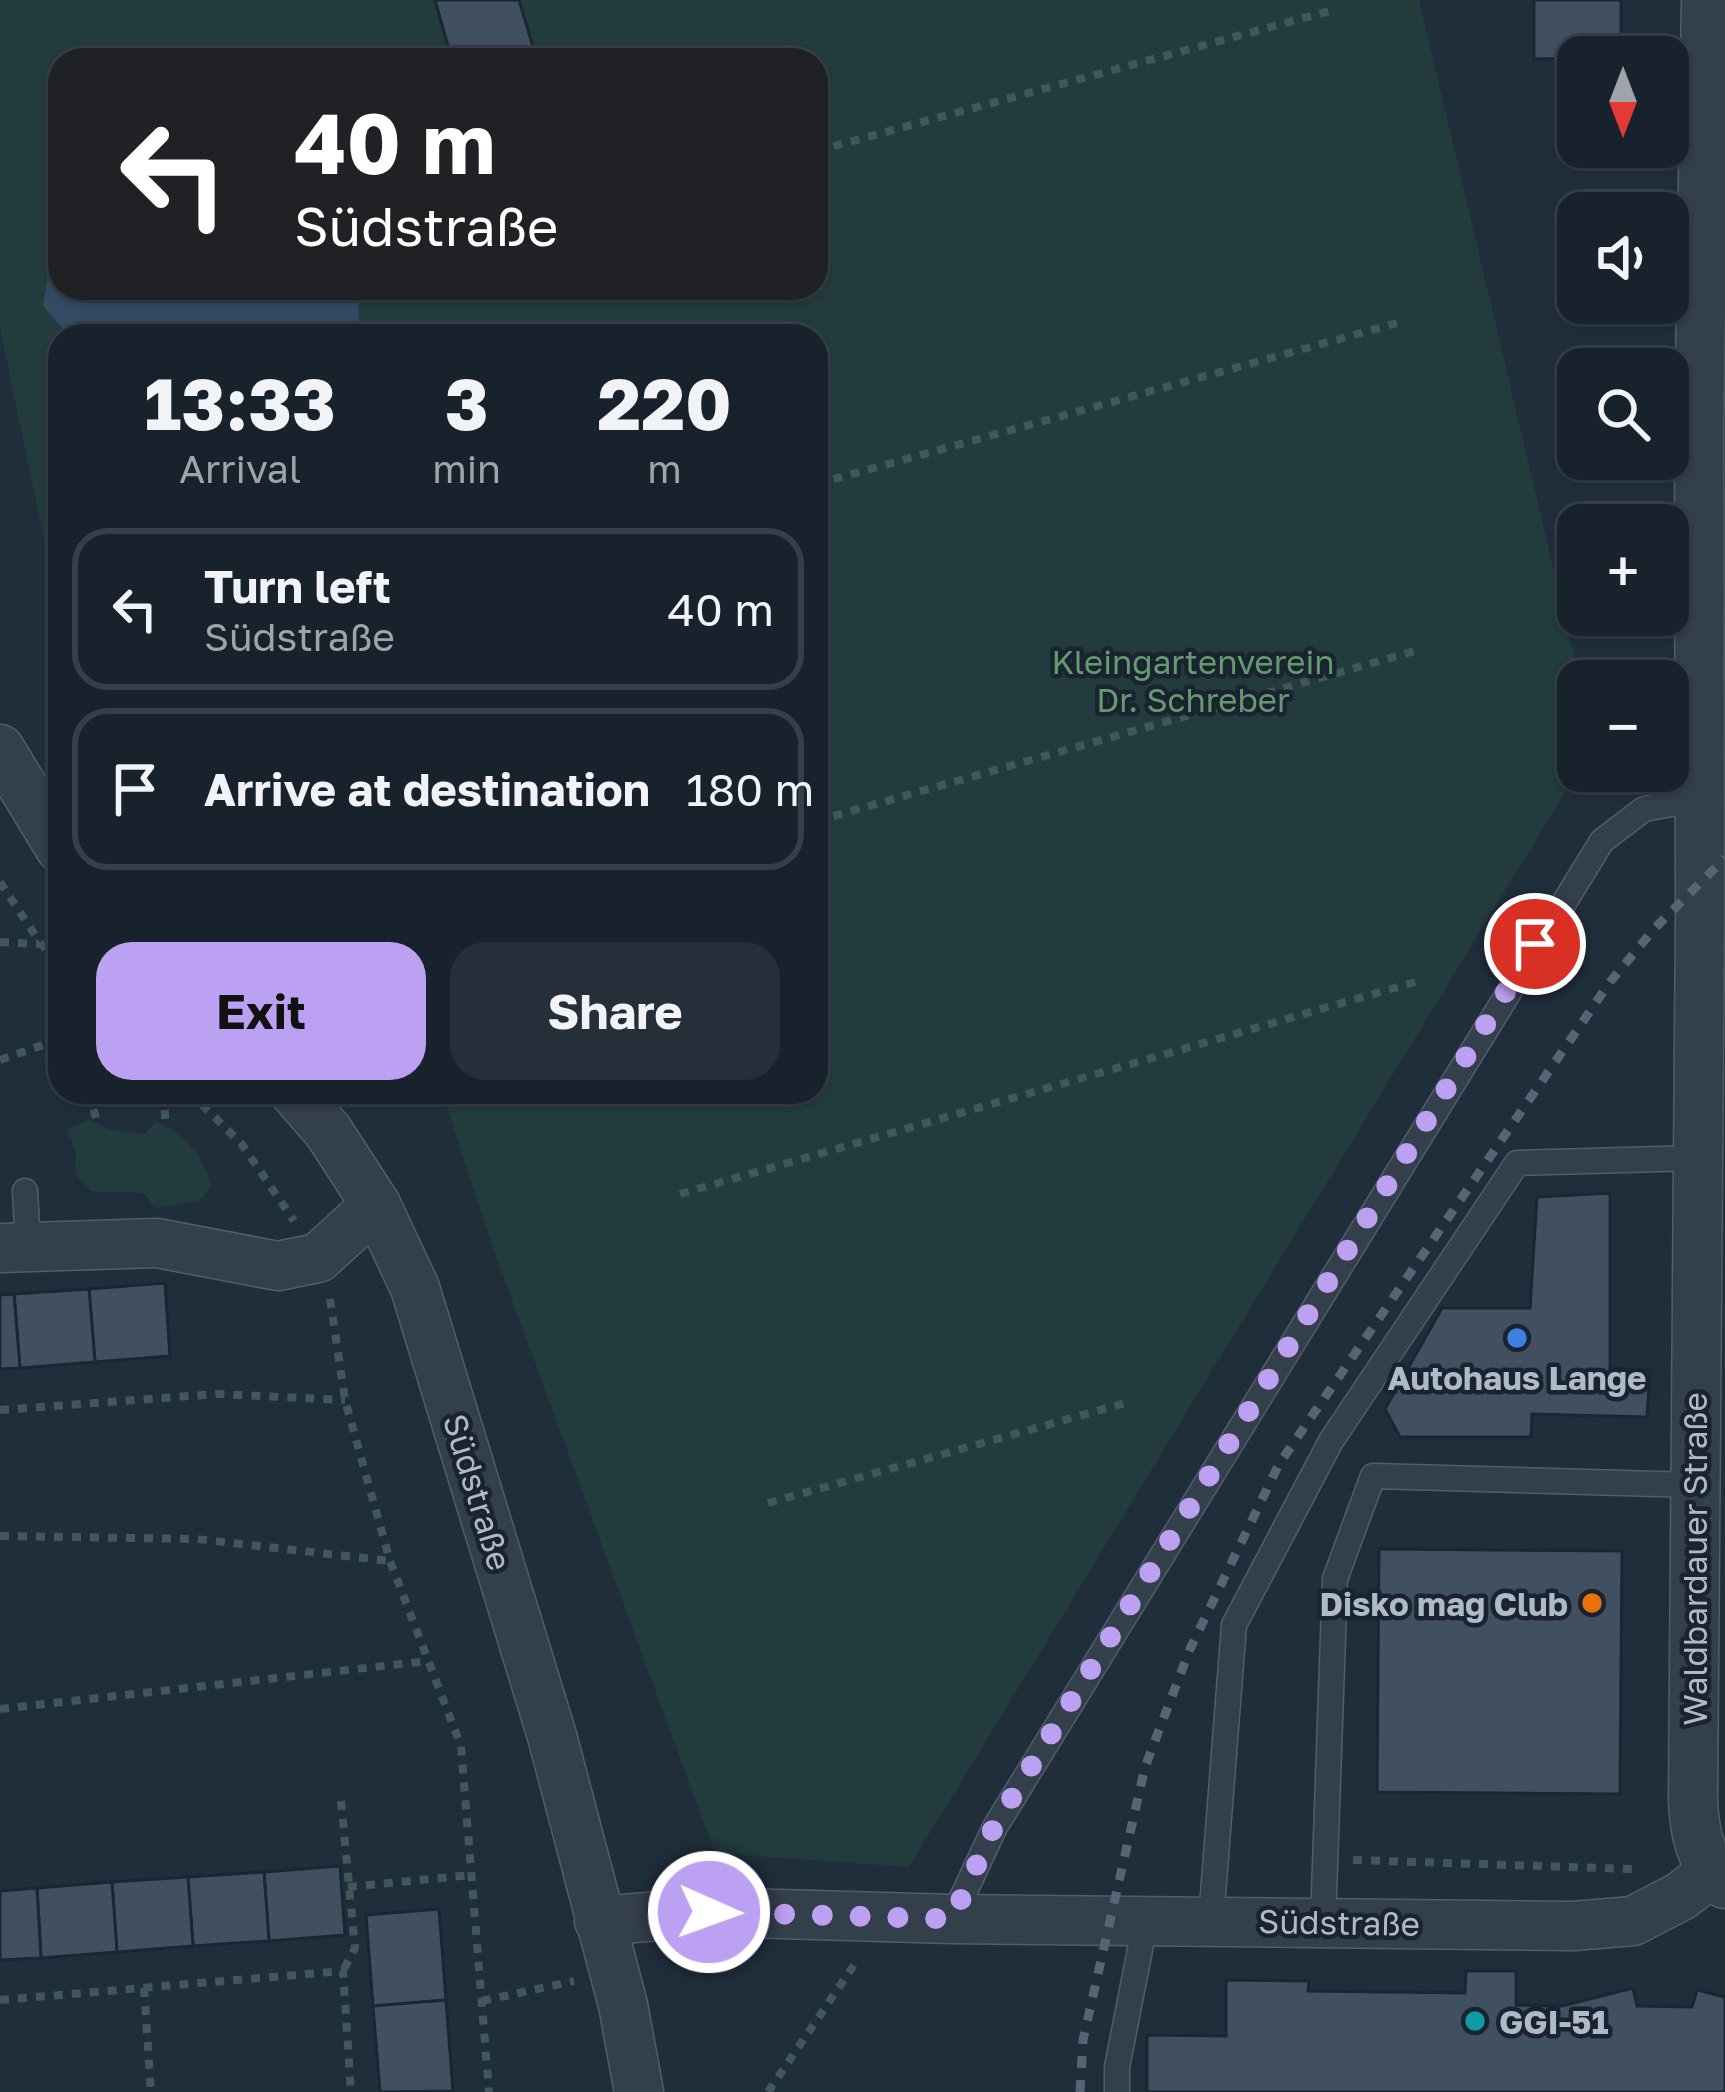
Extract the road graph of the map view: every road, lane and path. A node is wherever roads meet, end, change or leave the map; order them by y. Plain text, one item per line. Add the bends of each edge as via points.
1 (1706, 0) edge
2 (1333, 10) dead end
3 (1715, 68) edge
4 (828, 148) edge
5 (1714, 225) edge
6 (1396, 323) dead end
7 (1712, 420) edge
8 (828, 481) edge
9 (1422, 650) dead end
10 (5, 769) edge
11 (1699, 799) junction
12 (828, 818) edge
13 (48, 831) edge
14 (0, 882) edge
15 (1713, 900) edge
16 (0, 943) edge
17 (41, 944) junction
18 (48, 951) edge
19 (1415, 982) dead end
20 (48, 1043) edge
21 (0, 1060) edge
22 (92, 1104) edge
23 (164, 1104) edge
24 (202, 1104) edge
25 (304, 1104) edge
26 (98, 1124) dead end
27 (166, 1126) dead end
28 (1697, 1158) junction
29 (25, 1191) dead end
30 (680, 1194) dead end
31 (376, 1205) junction
32 (14, 1247) edge
33 (318, 1258) junction
34 (1710, 1384) edge
35 (344, 1400) junction
36 (1129, 1402) dead end
37 (0, 1410) edge
38 (1695, 1485) junction
39 (768, 1503) dead end
40 (0, 1536) edge
41 (390, 1561) junction
42 (428, 1661) junction
43 (0, 1709) edge
44 (1709, 1731) edge
45 (340, 1801) dead end
46 (1325, 1859) junction
47 (1643, 1870) dead end
48 (472, 1875) junction
49 (1718, 1878) edge
50 (349, 1886) junction
51 (879, 1917) junction
52 (952, 1919) junction
53 (1146, 1919) junction
54 (1211, 1920) junction
55 (599, 1921) junction
56 (1323, 1922) junction
57 (343, 1972) junction
58 (614, 1972) junction
59 (144, 1988) junction
60 (0, 2000) edge
61 (482, 2001) junction
62 (151, 2092) edge
63 (351, 2092) edge
64 (489, 2092) edge
65 (639, 2092) edge
66 (768, 2092) edge
67 (1117, 2092) edge

1 - 3 street, Waldbardauer Straße
2 - 4 path
3 - 5 street, Waldbardauer Straße
5 - 7 street, Waldbardauer Straße
6 - 8 path
7 - 11 street, Waldbardauer Straße
9 - 12 path
10 - 13 street
11 - 15 street, Waldbardauer Straße
11 - 52 lane via 1644,809 1602,841 994,1827
14 - 17 path
15 - 28 street, Waldbardauer Straße
16 - 17 path
17 - 18 path
19 - 30 path
20 - 21 path
22 - 26 path
23 - 27 path
24 - 33 path via 241,1143
25 - 31 street, Südstraße
28 - 34 street, Waldbardauer Straße
28 - 54 lane via 1517,1163 1331,1441 1234,1624
29 - 32 lane
31 - 33 street
31 - 55 street, Südstraße via 416,1288 552,1736
32 - 33 street via 157,1243 278,1266
33 - 35 path
34 - 38 street, Waldbardauer Straße
35 - 37 path via 217,1394
35 - 41 path
36 - 39 path
38 - 44 street, Waldbardauer Straße
38 - 46 lane via 1372,1476 1335,1579
40 - 41 path via 197,1539
41 - 42 path
42 - 43 path
42 - 48 path via 461,1747
44 - 49 street, Waldbardauer Straße via 1694,1833
45 - 50 path
46 - 47 path
46 - 56 lane
48 - 50 path
48 - 61 path
49 - 56 street, Südstraße via 1633,1921
50 - 57 path via 355,1948
51 - 52 street, Südstraße
51 - 55 street, Südstraße via 709,1912
51 - 66 path via 851,1973
52 - 53 street, Südstraße
53 - 54 street, Südstraße
53 - 67 lane
54 - 56 street, Südstraße
55 - 58 street, Südstraße
57 - 59 path
57 - 63 path
58 - 61 path
58 - 65 street, Südstraße
59 - 60 path
59 - 62 path
61 - 64 path

